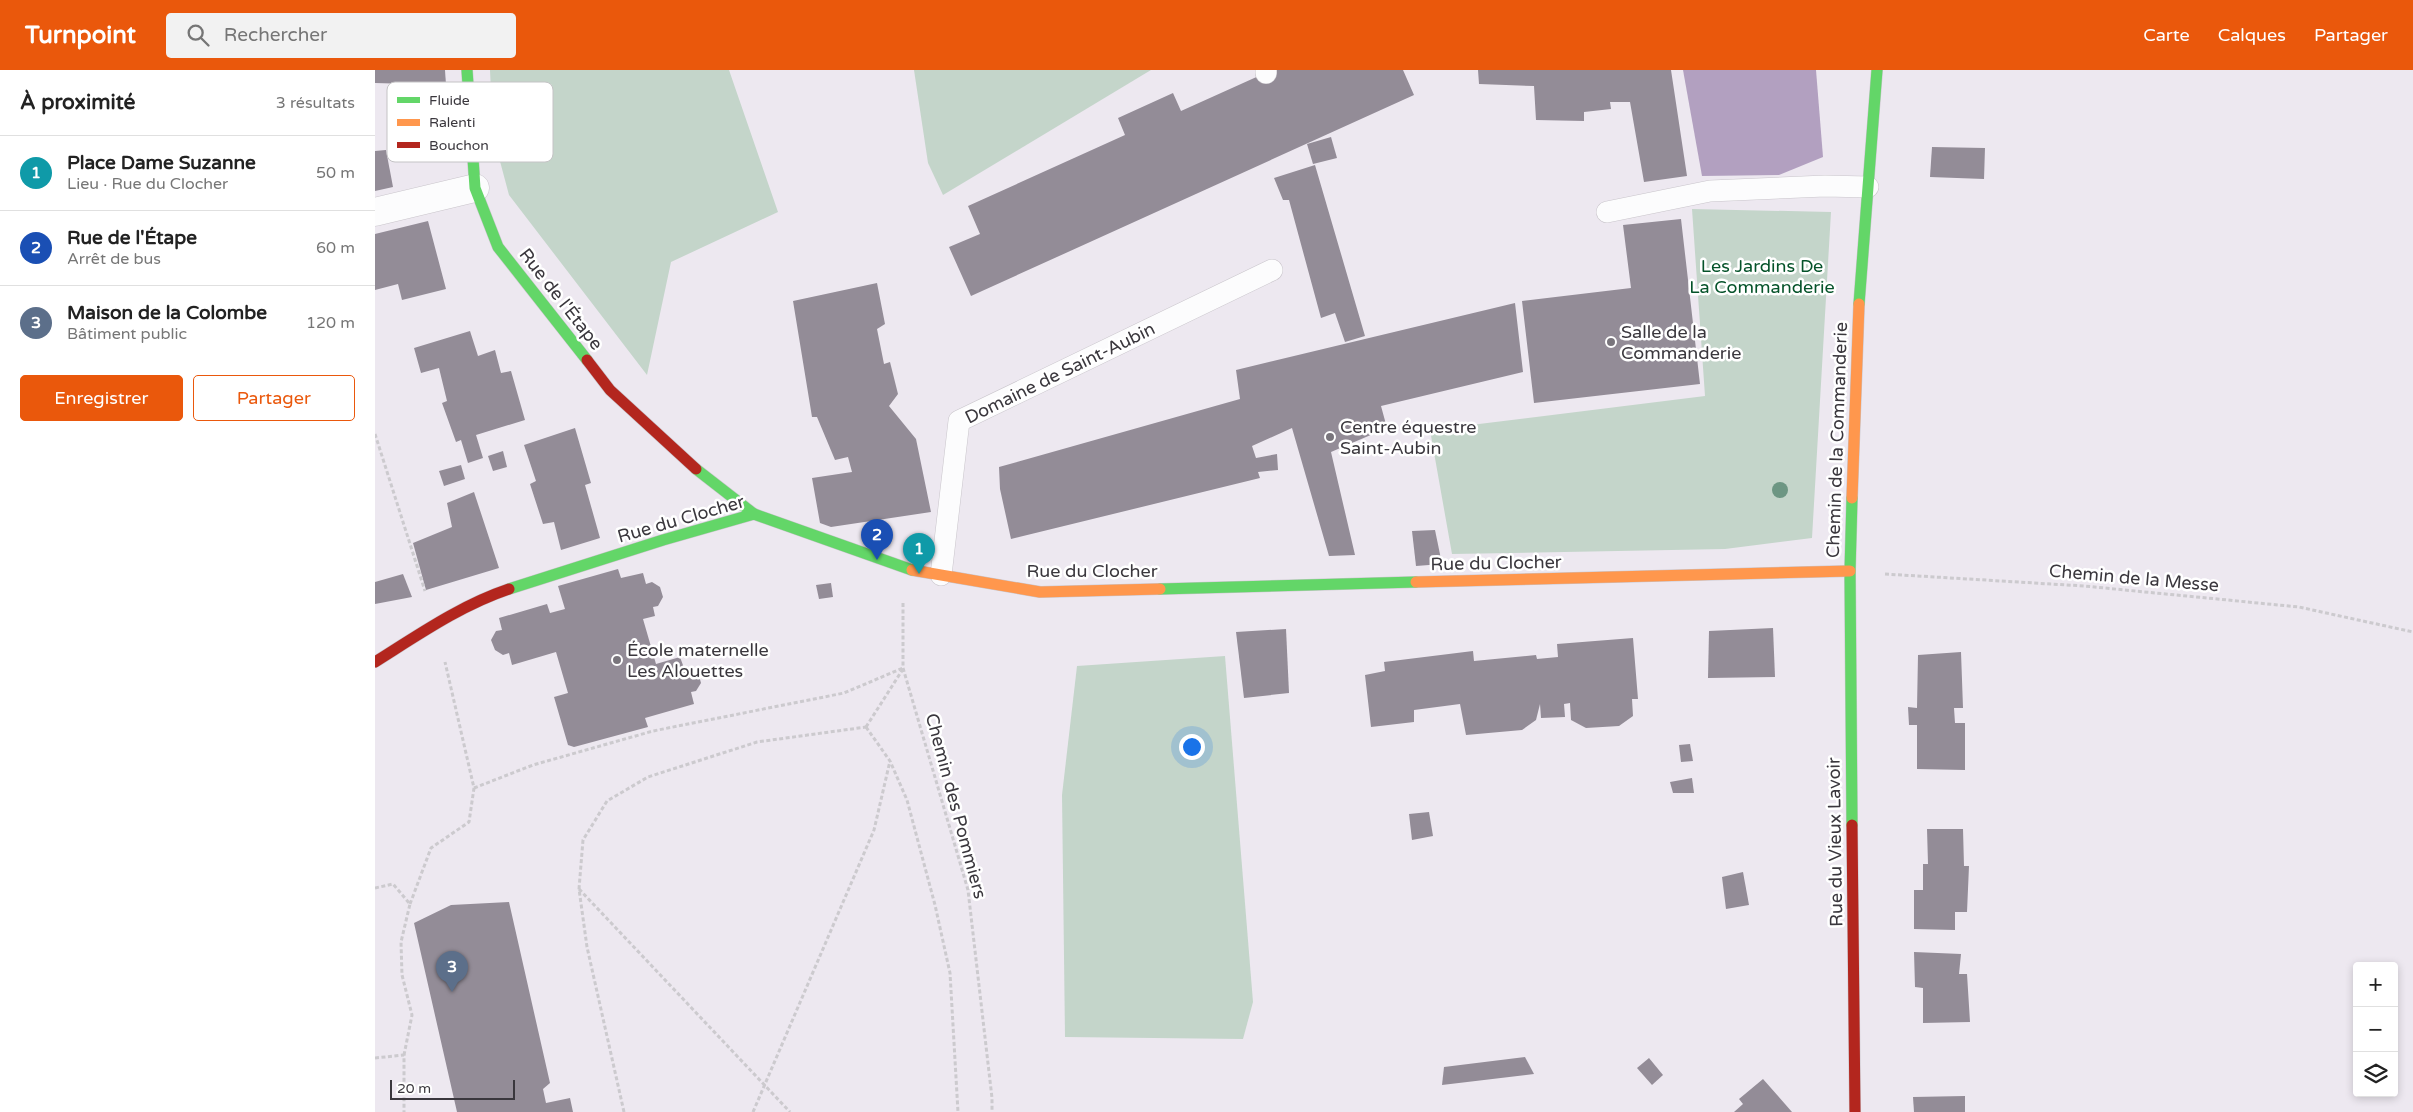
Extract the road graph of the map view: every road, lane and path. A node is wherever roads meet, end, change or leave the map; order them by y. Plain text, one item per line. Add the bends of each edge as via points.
1 (1877, 70) edge
2 (473, 162) edge
3 (1868, 187) junction
4 (475, 188) junction
5 (375, 212) edge
6 (1607, 212) dead end
7 (1272, 270) dead end
8 (375, 434) edge
9 (754, 514) junction
10 (903, 568) junction
11 (1849, 571) junction
12 (941, 575) junction
13 (436, 624) junction
14 (2413, 632) edge
15 (375, 662) edge
16 (903, 668) junction
17 (866, 727) junction
18 (890, 761) junction
19 (474, 788) junction
20 (375, 888) edge
21 (579, 889) junction
22 (409, 904) junction
23 (404, 1055) junction
24 (375, 1058) edge
25 (765, 1085) junction
26 (404, 1112) edge
27 (624, 1112) edge
28 (753, 1112) edge
29 (790, 1112) edge
30 (958, 1112) edge
31 (992, 1112) edge
32 (1855, 1112) edge

1 - 3 street, Chemin de la Commanderie
2 - 4 street, Rue de l'Étape
3 - 6 lane via 1710,191
3 - 11 street, Chemin de la Commanderie via 1857,344
4 - 5 street
4 - 9 street, Rue de l'Étape via 498,248 610,390 707,479
7 - 12 lane, Domaine de Saint-Aubin via 959,421
8 - 13 path
9 - 10 street, Rue du Clocher
9 - 13 street, Rue du Clocher via 488,596
10 - 12 street, Rue du Clocher
10 - 16 path, Chemin des Pommiers
11 - 12 street, Rue du Clocher via 1040,592
11 - 14 path, Chemin de la Messe via 2084,586 2299,607
11 - 32 street, Rue du Vieux Lavoir
13 - 15 street, Rue du Clocher
13 - 19 path
16 - 17 path
16 - 19 path via 844,694 653,731 533,765
16 - 31 path, Chemin des Pommiers via 968,890
17 - 18 path
17 - 21 path via 757,742 648,776 607,801 583,840
18 - 25 path via 874,830
18 - 30 path via 907,800 951,973
19 - 22 path via 469,822 431,848
20 - 22 path via 393,884
21 - 25 path
21 - 27 path via 587,947
22 - 23 path via 401,942 402,975 412,1015
23 - 24 path
23 - 26 path
25 - 28 path
25 - 29 path

